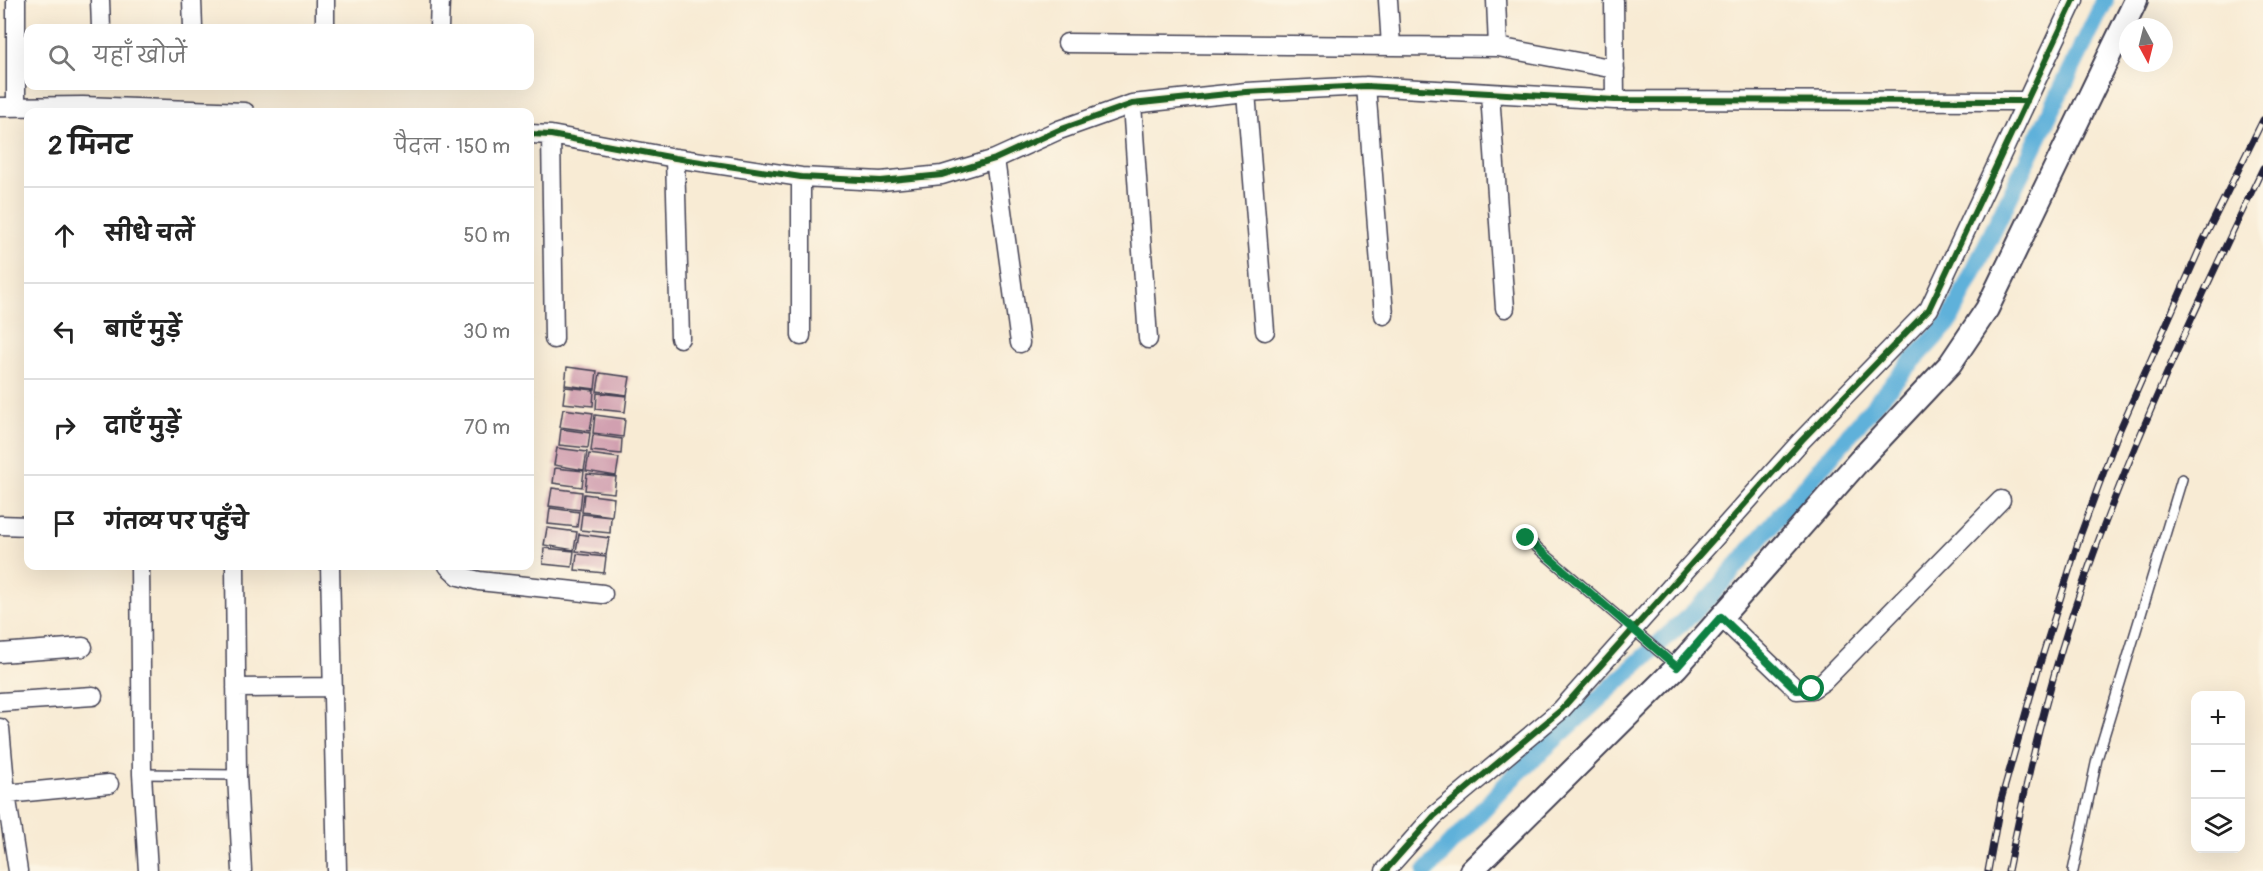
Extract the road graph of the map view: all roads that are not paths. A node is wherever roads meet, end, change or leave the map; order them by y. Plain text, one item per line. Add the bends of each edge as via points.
1 (16, 0) edge
2 (100, 0) edge
3 (192, 0) edge
4 (325, 0) edge
5 (440, 0) edge
6 (1388, 0) edge
7 (1496, 0) edge
8 (1614, 0) edge
9 (2074, 0) edge
10 (2136, 0) edge
11 (101, 24) edge
12 (193, 24) edge
13 (325, 24) edge
14 (440, 24) edge
15 (23, 33) edge
16 (1067, 43) dead end
17 (1391, 46) junction
18 (1498, 47) junction
19 (8, 75) edge
20 (1615, 84) junction
21 (1366, 86) junction
22 (1246, 92) junction
23 (1490, 94) junction
24 (2027, 101) junction
25 (1132, 104) junction
26 (8, 107) edge
27 (24, 108) edge
28 (534, 134) edge
29 (551, 135) junction
30 (675, 158) junction
31 (995, 159) junction
32 (801, 177) junction
33 (1505, 308) dead end
34 (1384, 315) dead end
35 (1265, 331) dead end
36 (801, 336) dead end
37 (680, 338) dead end
38 (554, 339) dead end
39 (1148, 339) dead end
40 (1020, 343) dead end
41 (2182, 479) dead end
42 (2001, 500) dead end
43 (0, 525) edge
44 (24, 526) edge
45 (1526, 538) dead end
46 (140, 570) edge
47 (235, 570) edge
48 (330, 570) edge
49 (452, 570) edge
50 (603, 594) dead end
51 (1721, 617) junction
52 (1634, 629) junction
53 (83, 647) dead end
54 (0, 653) edge
55 (1673, 663) junction
56 (333, 687) junction
57 (236, 688) junction
58 (93, 696) dead end
59 (0, 702) edge
60 (0, 728) edge
61 (142, 774) junction
62 (237, 775) junction
63 (109, 784) dead end
64 (6, 794) junction
65 (18, 871) edge
66 (148, 871) edge
67 (242, 871) edge
68 (337, 871) edge
69 (1384, 871) edge
70 (1471, 871) edge
71 (2073, 871) edge

1 - 15 street
2 - 11 street
3 - 12 street
4 - 13 street
5 - 14 street
6 - 17 street
7 - 18 street
8 - 20 street
9 - 24 street
10 - 51 street via 1987,309 1950,364
15 - 19 street
16 - 17 street
17 - 18 street
18 - 20 street
19 - 26 street
20 - 23 street
20 - 24 street
21 - 22 street
21 - 23 street
21 - 34 street
22 - 25 street
22 - 35 street
23 - 33 street
24 - 52 street via 1929,309 1802,440
25 - 31 street via 1059,130
25 - 39 street
26 - 27 street
28 - 29 street
29 - 30 street
29 - 38 street
30 - 32 street
30 - 37 street
31 - 32 street via 932,176 881,180
31 - 40 street
32 - 36 street
41 - 71 lane via 2097,759
42 - 51 street via 1812,689 1797,690
43 - 44 street
45 - 52 lane
46 - 61 street
47 - 57 street
48 - 56 street
49 - 50 street via 459,576 479,581
51 - 55 street
52 - 55 lane
52 - 69 street via 1561,710 1434,816
53 - 54 street
55 - 70 street
56 - 57 street
56 - 68 street
57 - 62 street
58 - 59 street
60 - 64 street
61 - 62 lane
61 - 66 street
62 - 67 street
63 - 64 street
64 - 65 street

